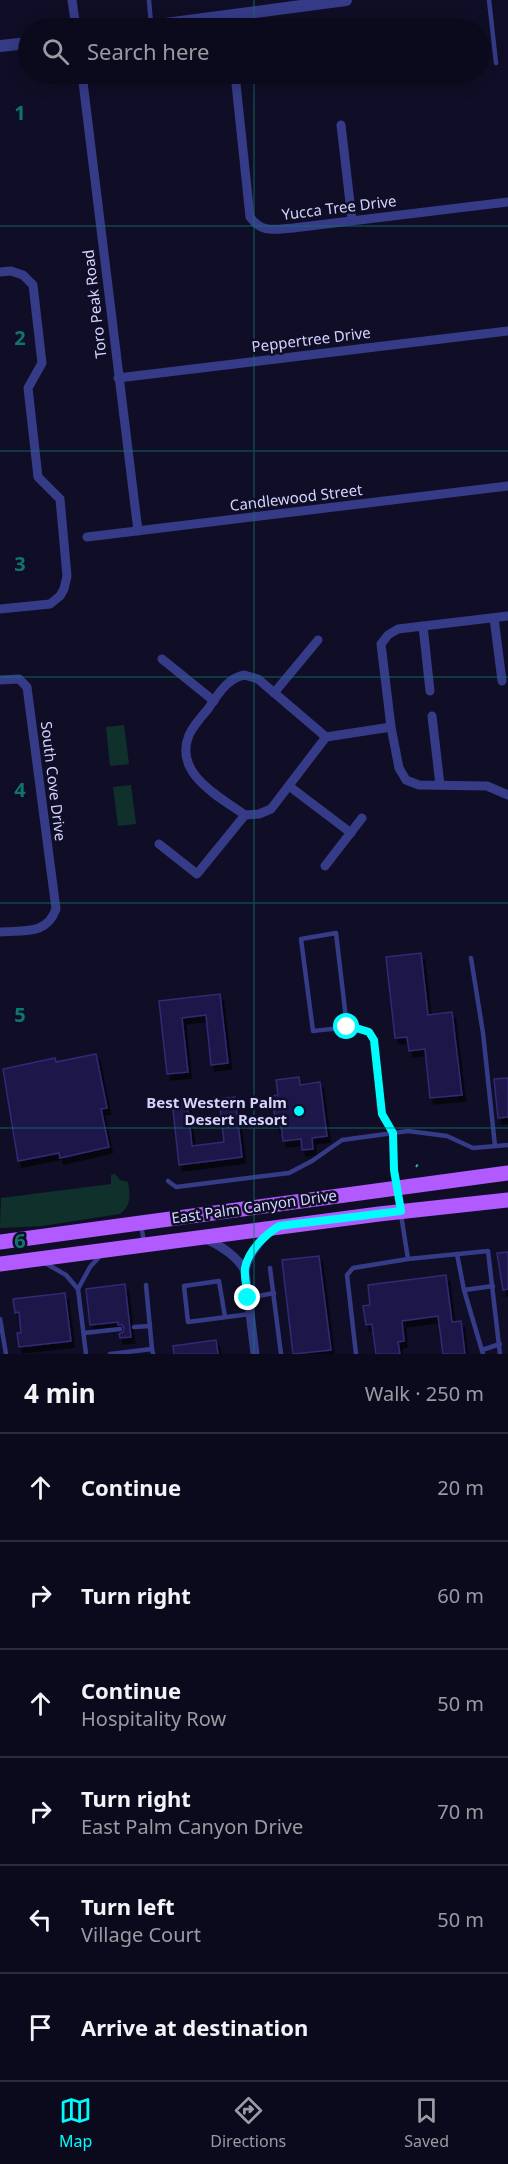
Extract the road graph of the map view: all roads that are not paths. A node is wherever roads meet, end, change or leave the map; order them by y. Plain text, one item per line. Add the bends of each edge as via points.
1 (72, 0) edge
2 (149, 0) edge
3 (346, 0) edge
4 (489, 0) edge
5 (75, 18) edge
6 (150, 18) edge
7 (250, 18) edge
8 (18, 44) edge
9 (0, 46) edge
10 (496, 63) dead end
11 (83, 84) edge
12 (236, 84) edge
13 (341, 125) dead end
14 (508, 202) edge
15 (352, 220) junction
16 (0, 272) edge
17 (508, 331) edge
18 (117, 378) junction
19 (508, 486) edge
20 (138, 531) junction
21 (87, 537) dead end
22 (0, 609) edge
23 (508, 616) edge
24 (494, 618) junction
25 (423, 626) junction
26 (318, 640) dead end
27 (162, 659) dead end
28 (0, 680) edge
29 (502, 681) dead end
30 (430, 691) dead end
31 (274, 693) junction
32 (214, 701) junction
33 (432, 716) dead end
34 (391, 727) junction
35 (326, 737) junction
36 (440, 785) junction
37 (289, 786) junction
38 (508, 795) edge
39 (245, 815) junction
40 (362, 818) dead end
41 (351, 833) junction
42 (159, 844) dead end
43 (325, 866) dead end
44 (0, 932) edge
45 (471, 958) dead end
46 (347, 1027) junction
47 (393, 1133) junction
48 (508, 1145) edge
49 (495, 1146) junction
50 (508, 1173) edge
51 (168, 1181) dead end
52 (398, 1187) junction
53 (508, 1200) edge
54 (401, 1211) junction
55 (141, 1222) junction
56 (279, 1226) junction
57 (199, 1237) junction
58 (0, 1242) edge
59 (145, 1245) junction
60 (104, 1250) junction
61 (457, 1254) junction
62 (39, 1258) junction
63 (408, 1259) junction
64 (0, 1264) edge
65 (270, 1268) dead end
66 (245, 1271) junction
67 (146, 1285) dead end
68 (493, 1286) junction
69 (78, 1289) junction
70 (464, 1290) junction
71 (274, 1293) junction
72 (248, 1298) junction
73 (250, 1314) junction
74 (225, 1317) junction
75 (0, 1319) edge
76 (150, 1326) junction
77 (134, 1328) dead end
78 (120, 1329) dead end
79 (84, 1333) junction
80 (500, 1344) junction
81 (152, 1352) edge
82 (482, 1352) edge
83 (6, 1354) edge
84 (86, 1354) edge
85 (110, 1354) edge
86 (255, 1354) edge
87 (281, 1354) edge
88 (356, 1354) edge
89 (501, 1354) edge

1 - 5 street
2 - 6 lane
3 - 7 street
4 - 10 lane
8 - 9 street
11 - 18 street, Toro Peak Road
12 - 15 street, Yucca Tree Drive via 250,217 256,226 272,230
13 - 15 street
14 - 15 street, Yucca Tree Drive
16 - 22 street via 23,275 33,285 42,363 28,388 38,477 60,499 67,576 64,590 50,604
17 - 18 street, Peppertree Drive
18 - 20 street, Toro Peak Road
19 - 20 street, Candlewood Street
20 - 21 street, Candlewood Street
23 - 24 street
24 - 25 street
24 - 29 street
25 - 30 street
25 - 34 street via 398,629 381,644
26 - 31 street
27 - 32 street
28 - 44 street, South Cove Drive via 20,679 27,687 56,909 52,921 43,928
31 - 32 street via 258,679 244,675 229,681
31 - 35 street
32 - 39 street via 188,737 189,767 195,778
33 - 36 street
34 - 35 street
34 - 36 street via 399,768 406,780 419,785
35 - 37 street
36 - 38 street via 487,786
37 - 39 street via 271,809
37 - 41 street
39 - 42 street via 197,874
40 - 41 street
41 - 43 street
45 - 49 lane
46 - 46 lane via 336,933 301,939 313,1031
46 - 47 lane via 369,1032 374,1040 382,1114
47 - 49 lane via 447,1136 473,1148
47 - 51 lane via 342,1140 289,1173 176,1187
47 - 52 lane
48 - 49 lane
50 - 52 main road, East Palm Canyon Drive
52 - 54 lane
52 - 55 main road, East Palm Canyon Drive
53 - 54 main road, East Palm Canyon Drive
54 - 56 main road, East Palm Canyon Drive
54 - 63 lane
55 - 58 main road, East Palm Canyon Drive
55 - 59 lane
56 - 57 main road, East Palm Canyon Drive
56 - 66 street via 265,1236 248,1258
57 - 59 main road, East Palm Canyon Drive
57 - 66 street via 220,1247 240,1262
59 - 60 main road, East Palm Canyon Drive
60 - 62 main road, East Palm Canyon Drive
60 - 69 lane
61 - 63 lane
61 - 68 lane via 488,1251
61 - 70 lane
62 - 64 main road, East Palm Canyon Drive
62 - 69 lane via 66,1275
63 - 88 lane via 353,1268 347,1275
65 - 71 lane
66 - 72 street
67 - 76 lane
68 - 70 lane
68 - 80 lane
69 - 79 lane
70 - 82 lane
71 - 72 lane
71 - 87 lane
72 - 73 street
73 - 74 lane
73 - 86 street
74 - 74 lane via 188,1322 184,1286 219,1281
75 - 83 lane
76 - 77 lane
76 - 81 lane
78 - 79 lane
79 - 84 lane
80 - 82 lane
80 - 89 lane
81 - 85 lane

